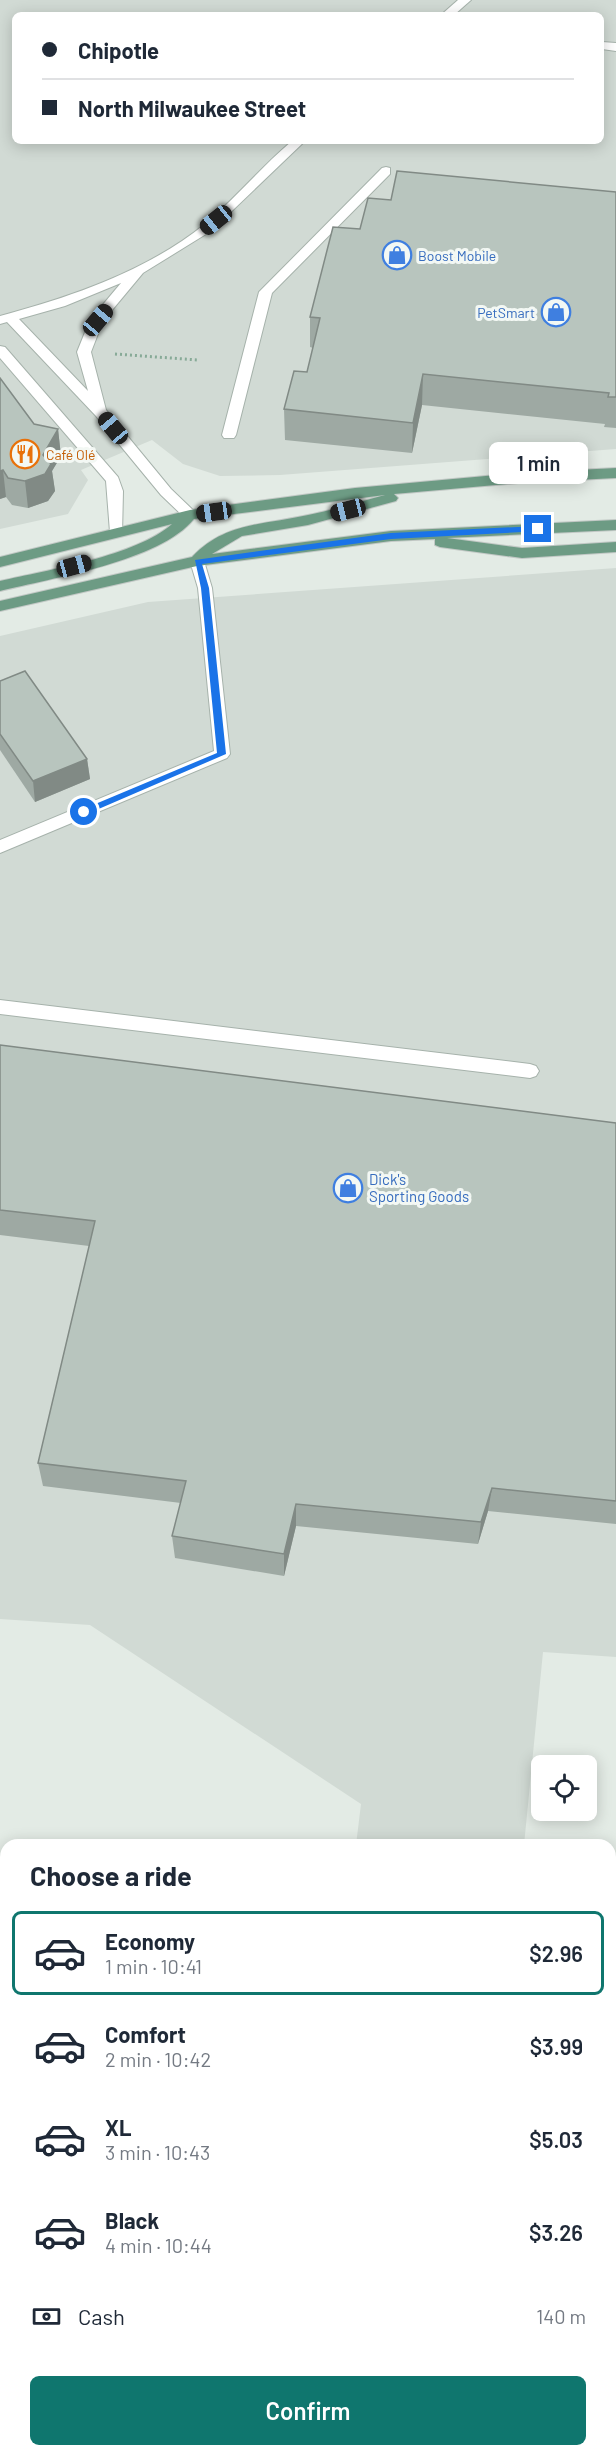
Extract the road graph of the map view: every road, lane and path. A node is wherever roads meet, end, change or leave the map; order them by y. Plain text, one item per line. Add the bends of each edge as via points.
1 (465, 0) edge
2 (451, 12) edge
3 (296, 144) edge
4 (386, 171) dead end
5 (140, 270) junction
6 (5, 319) edge
7 (0, 350) edge
8 (104, 353) dead end
9 (198, 360) dead end
10 (101, 413) junction
11 (229, 435) dead end
12 (616, 473) edge
13 (424, 487) junction
14 (190, 515) junction
15 (616, 525) edge
16 (117, 532) junction
17 (391, 536) junction
18 (616, 547) edge
19 (197, 561) junction
20 (0, 562) edge
21 (0, 586) edge
22 (0, 606) edge
23 (0, 847) edge
24 (0, 1007) edge
25 (530, 1071) dead end

1 - 2 lane
3 - 5 lane via 222,216 190,241
4 - 11 lane via 266,292
5 - 6 lane
5 - 10 lane via 98,320 84,352
6 - 10 lane
7 - 16 lane via 113,480
8 - 9 path
10 - 14 lane
12 - 13 main road
13 - 14 main road
13 - 19 main road via 308,520 238,532 210,547
14 - 16 main road
14 - 21 main road via 180,528 128,552
15 - 17 main road
16 - 20 main road
17 - 18 main road via 522,553
17 - 19 main road
19 - 22 main road
19 - 23 lane via 205,588 222,754
24 - 25 lane

